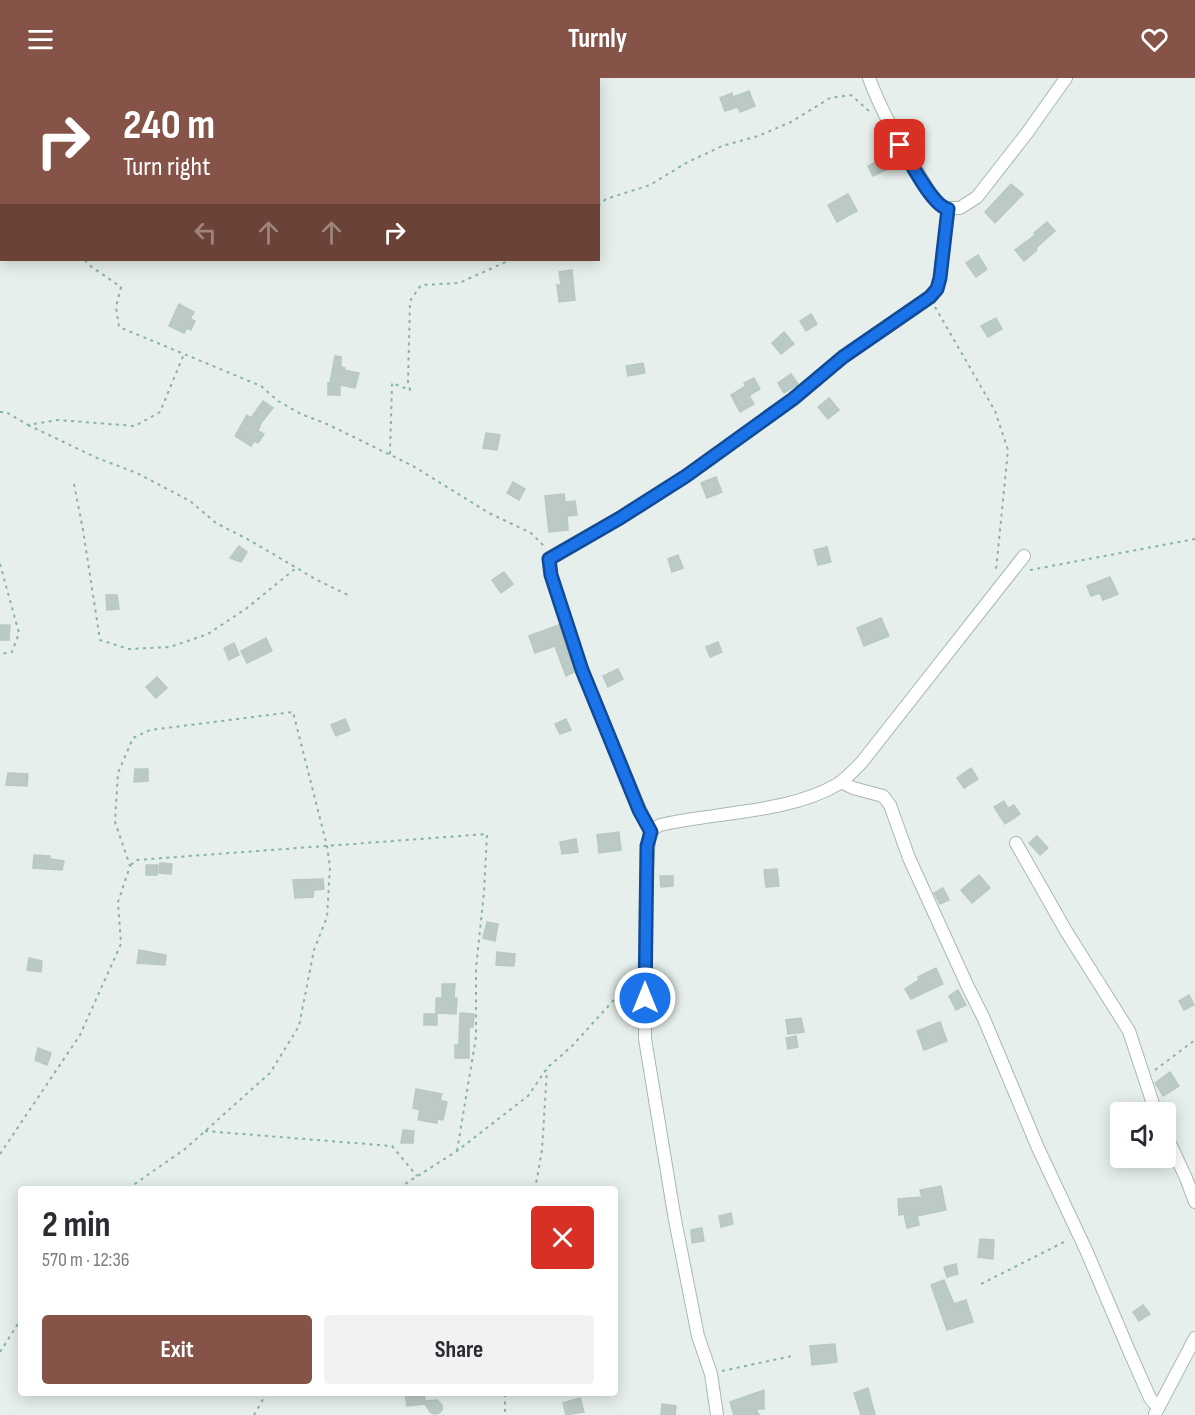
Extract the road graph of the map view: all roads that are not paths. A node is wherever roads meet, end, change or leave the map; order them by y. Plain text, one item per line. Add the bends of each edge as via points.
1 (869, 78) edge
2 (1066, 78) edge
3 (948, 209) junction
4 (1024, 556) dead end
5 (841, 782) junction
6 (651, 832) junction
7 (1016, 843) dead end
8 (1152, 1102) edge
9 (1176, 1158) edge
10 (1195, 1202) edge
11 (1195, 1338) edge
12 (1156, 1412) edge
13 (717, 1415) edge

1 - 3 street via 900,145 932,195
2 - 3 street via 977,197 966,206
3 - 6 street via 940,278 930,297 843,357 793,399 686,476 549,558 582,670
4 - 5 street via 862,762
5 - 6 street via 801,799 669,823
5 - 12 street via 883,796 890,805 909,858
6 - 13 street via 647,846 645,1040 698,1336 711,1374
7 - 8 street via 1129,1031
9 - 10 street
11 - 12 street

